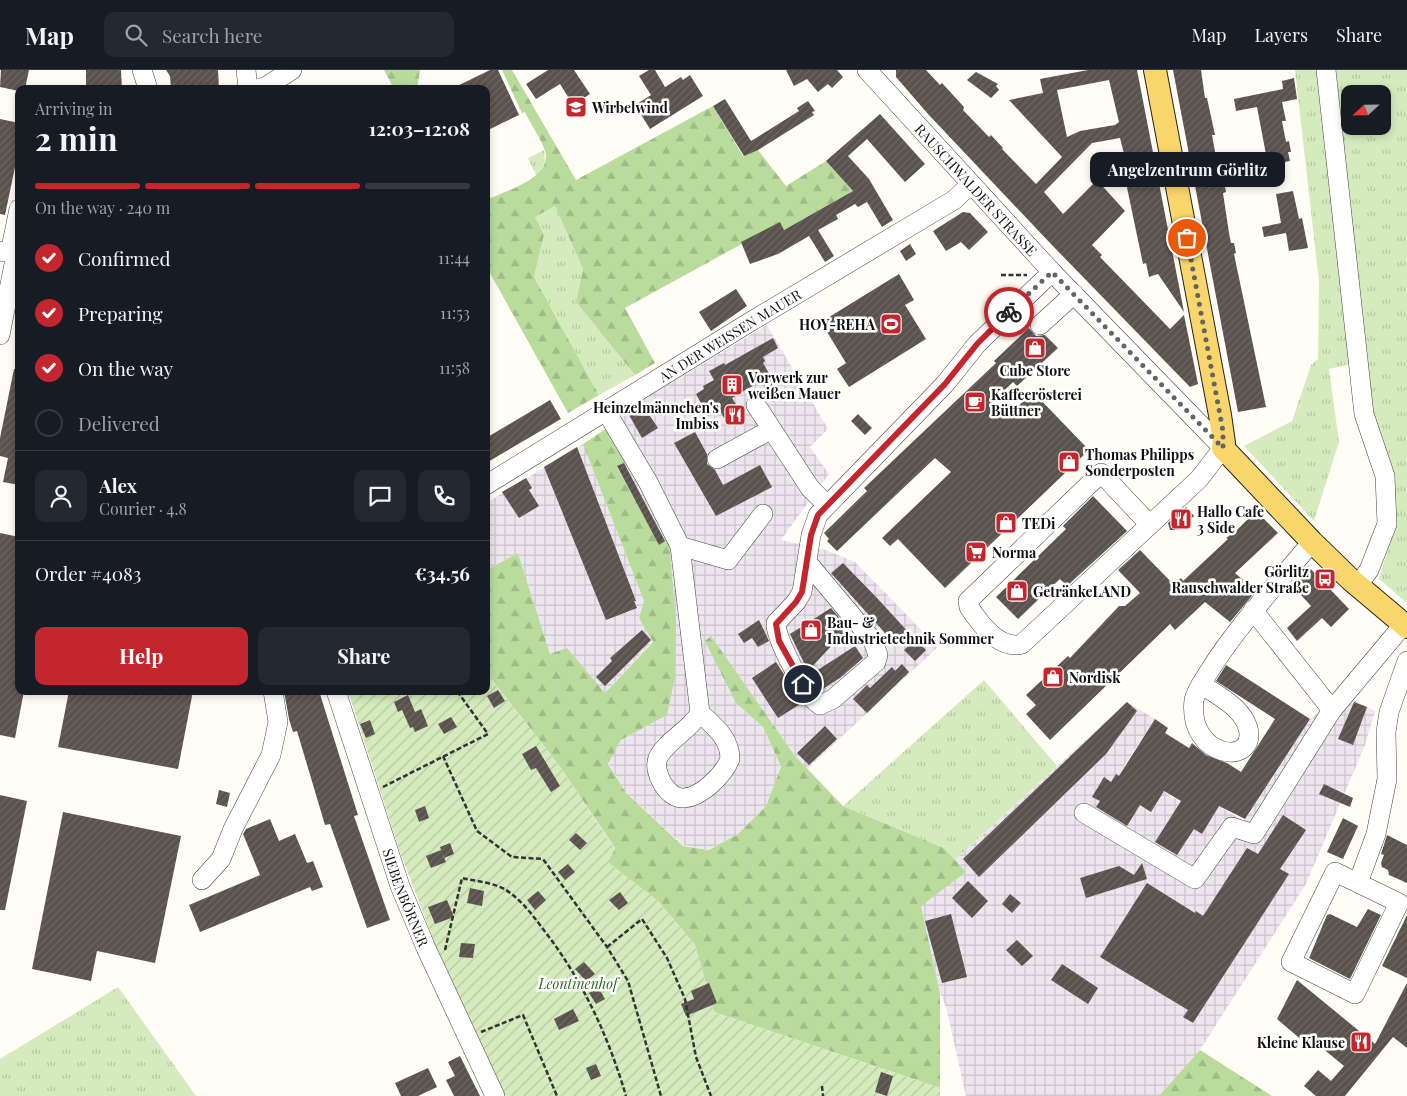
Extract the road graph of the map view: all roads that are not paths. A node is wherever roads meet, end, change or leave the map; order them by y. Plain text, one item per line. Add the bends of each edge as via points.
1 (142, 70) edge
2 (246, 70) edge
3 (292, 70) edge
4 (1155, 70) edge
5 (1326, 70) edge
6 (872, 72) edge
7 (147, 85) edge
8 (248, 85) edge
9 (267, 85) edge
10 (971, 184) junction
11 (15, 231) edge
12 (11, 253) edge
13 (1052, 272) junction
14 (1074, 294) junction
15 (1040, 325) dead end
16 (0, 335) edge
17 (756, 405) dead end
18 (606, 411) junction
19 (770, 430) junction
20 (1223, 448) junction
21 (717, 459) dead end
22 (490, 483) edge
23 (827, 505) junction
24 (763, 514) dead end
25 (1150, 525) junction
26 (1312, 542) junction
27 (680, 546) junction
28 (807, 562) junction
29 (1358, 585) junction
30 (1253, 610) junction
31 (1405, 626) edge
32 (1407, 661) edge
33 (1201, 684) dead end
34 (274, 695) edge
35 (337, 695) edge
36 (1332, 710) junction
37 (700, 713) junction
38 (1084, 813) dead end
39 (202, 880) dead end
40 (1358, 883) junction
41 (495, 1096) edge

1 - 7 street
2 - 8 street
3 - 9 street
4 - 20 main road
5 - 29 street via 1364,414 1385,476 1387,524 1369,570
6 - 10 street, RAUSCHWALDER STRASSE
10 - 13 street, RAUSCHWALDER STRASSE
10 - 18 street, AN DER WEISSEN MAUER via 954,200
11 - 12 street
12 - 16 street
13 - 14 street, RAUSCHWALDER STRASSE
13 - 23 street via 977,344 945,384
14 - 15 street
14 - 20 street, RAUSCHWALDER STRASSE
17 - 19 street
18 - 22 street, AN DER WEISSEN MAUER
18 - 27 street via 648,482
19 - 21 street
19 - 23 street via 810,488
20 - 25 street via 1206,472
20 - 26 main road, RAUSCHWALDER STRASSE
23 - 28 street via 818,515
24 - 27 street via 728,560
25 - 25 street via 1022,644 1007,646 972,611 968,602 1101,473
26 - 29 main road, RAUSCHWALDER STRASSE
26 - 30 street
27 - 37 street
28 - 28 street via 873,641 878,655 876,662 833,700 820,705 811,698 775,628 802,592
29 - 31 main road, RAUSCHWALDER STRASSE
30 - 33 street via 1229,639
30 - 36 street
31 - 36 street
32 - 40 street via 1386,732 1387,779 1376,834
34 - 39 street via 278,722 271,755 221,859
35 - 41 street, SIEBENBÖRNER via 400,886
36 - 38 street via 1254,834 1232,827 1195,879
37 - 37 street via 721,733 728,744 730,759 718,779 692,796 677,797 660,780 656,766 658,758
40 - 40 street via 1399,903 1355,994 1291,962 1335,872

